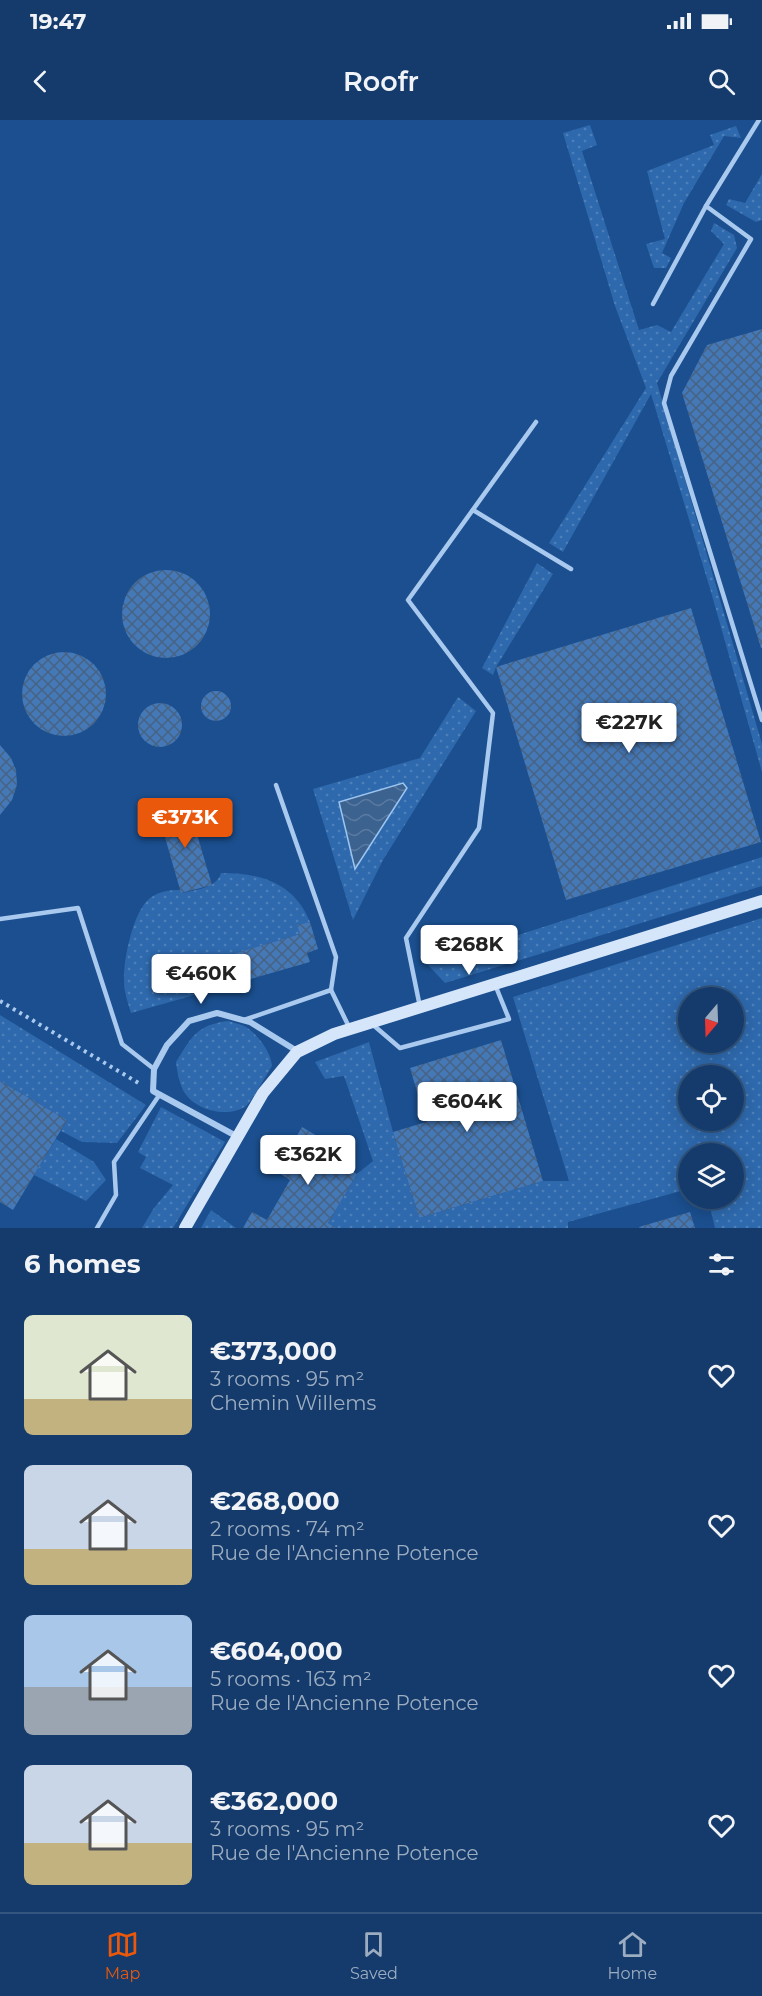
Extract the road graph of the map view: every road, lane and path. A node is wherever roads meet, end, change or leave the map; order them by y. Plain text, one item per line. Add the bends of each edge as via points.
1 (759, 120) edge
2 (705, 206) junction
3 (653, 304) dead end
4 (536, 422) dead end
5 (473, 510) junction
6 (571, 570) dead end
7 (762, 720) edge
8 (276, 785) dead end
9 (762, 901) edge
10 (0, 919) edge
11 (495, 984) junction
12 (331, 990) junction
13 (0, 1001) edge
14 (420, 1007) junction
15 (243, 1020) junction
16 (370, 1023) junction
17 (350, 1029) junction
18 (297, 1052) junction
19 (154, 1069) junction
20 (156, 1093) junction
21 (238, 1137) junction
22 (97, 1228) edge
23 (185, 1228) edge

1 - 2 lane
2 - 3 lane
2 - 7 lane via 752,239 671,376 664,403
4 - 5 lane
5 - 6 lane
5 - 14 lane via 408,600 493,713 479,828 406,938
8 - 12 lane via 336,957
9 - 11 street
10 - 19 lane via 78,908 122,1044
11 - 14 street
11 - 16 lane via 509,1019 400,1047
12 - 15 lane
12 - 17 lane
13 - 20 path
14 - 16 street
15 - 18 street
15 - 19 street via 218,1013 189,1021 167,1046
16 - 17 street
17 - 18 street
18 - 21 street via 263,1094
19 - 20 street
20 - 21 street
20 - 22 lane via 114,1162 116,1195
21 - 23 street

